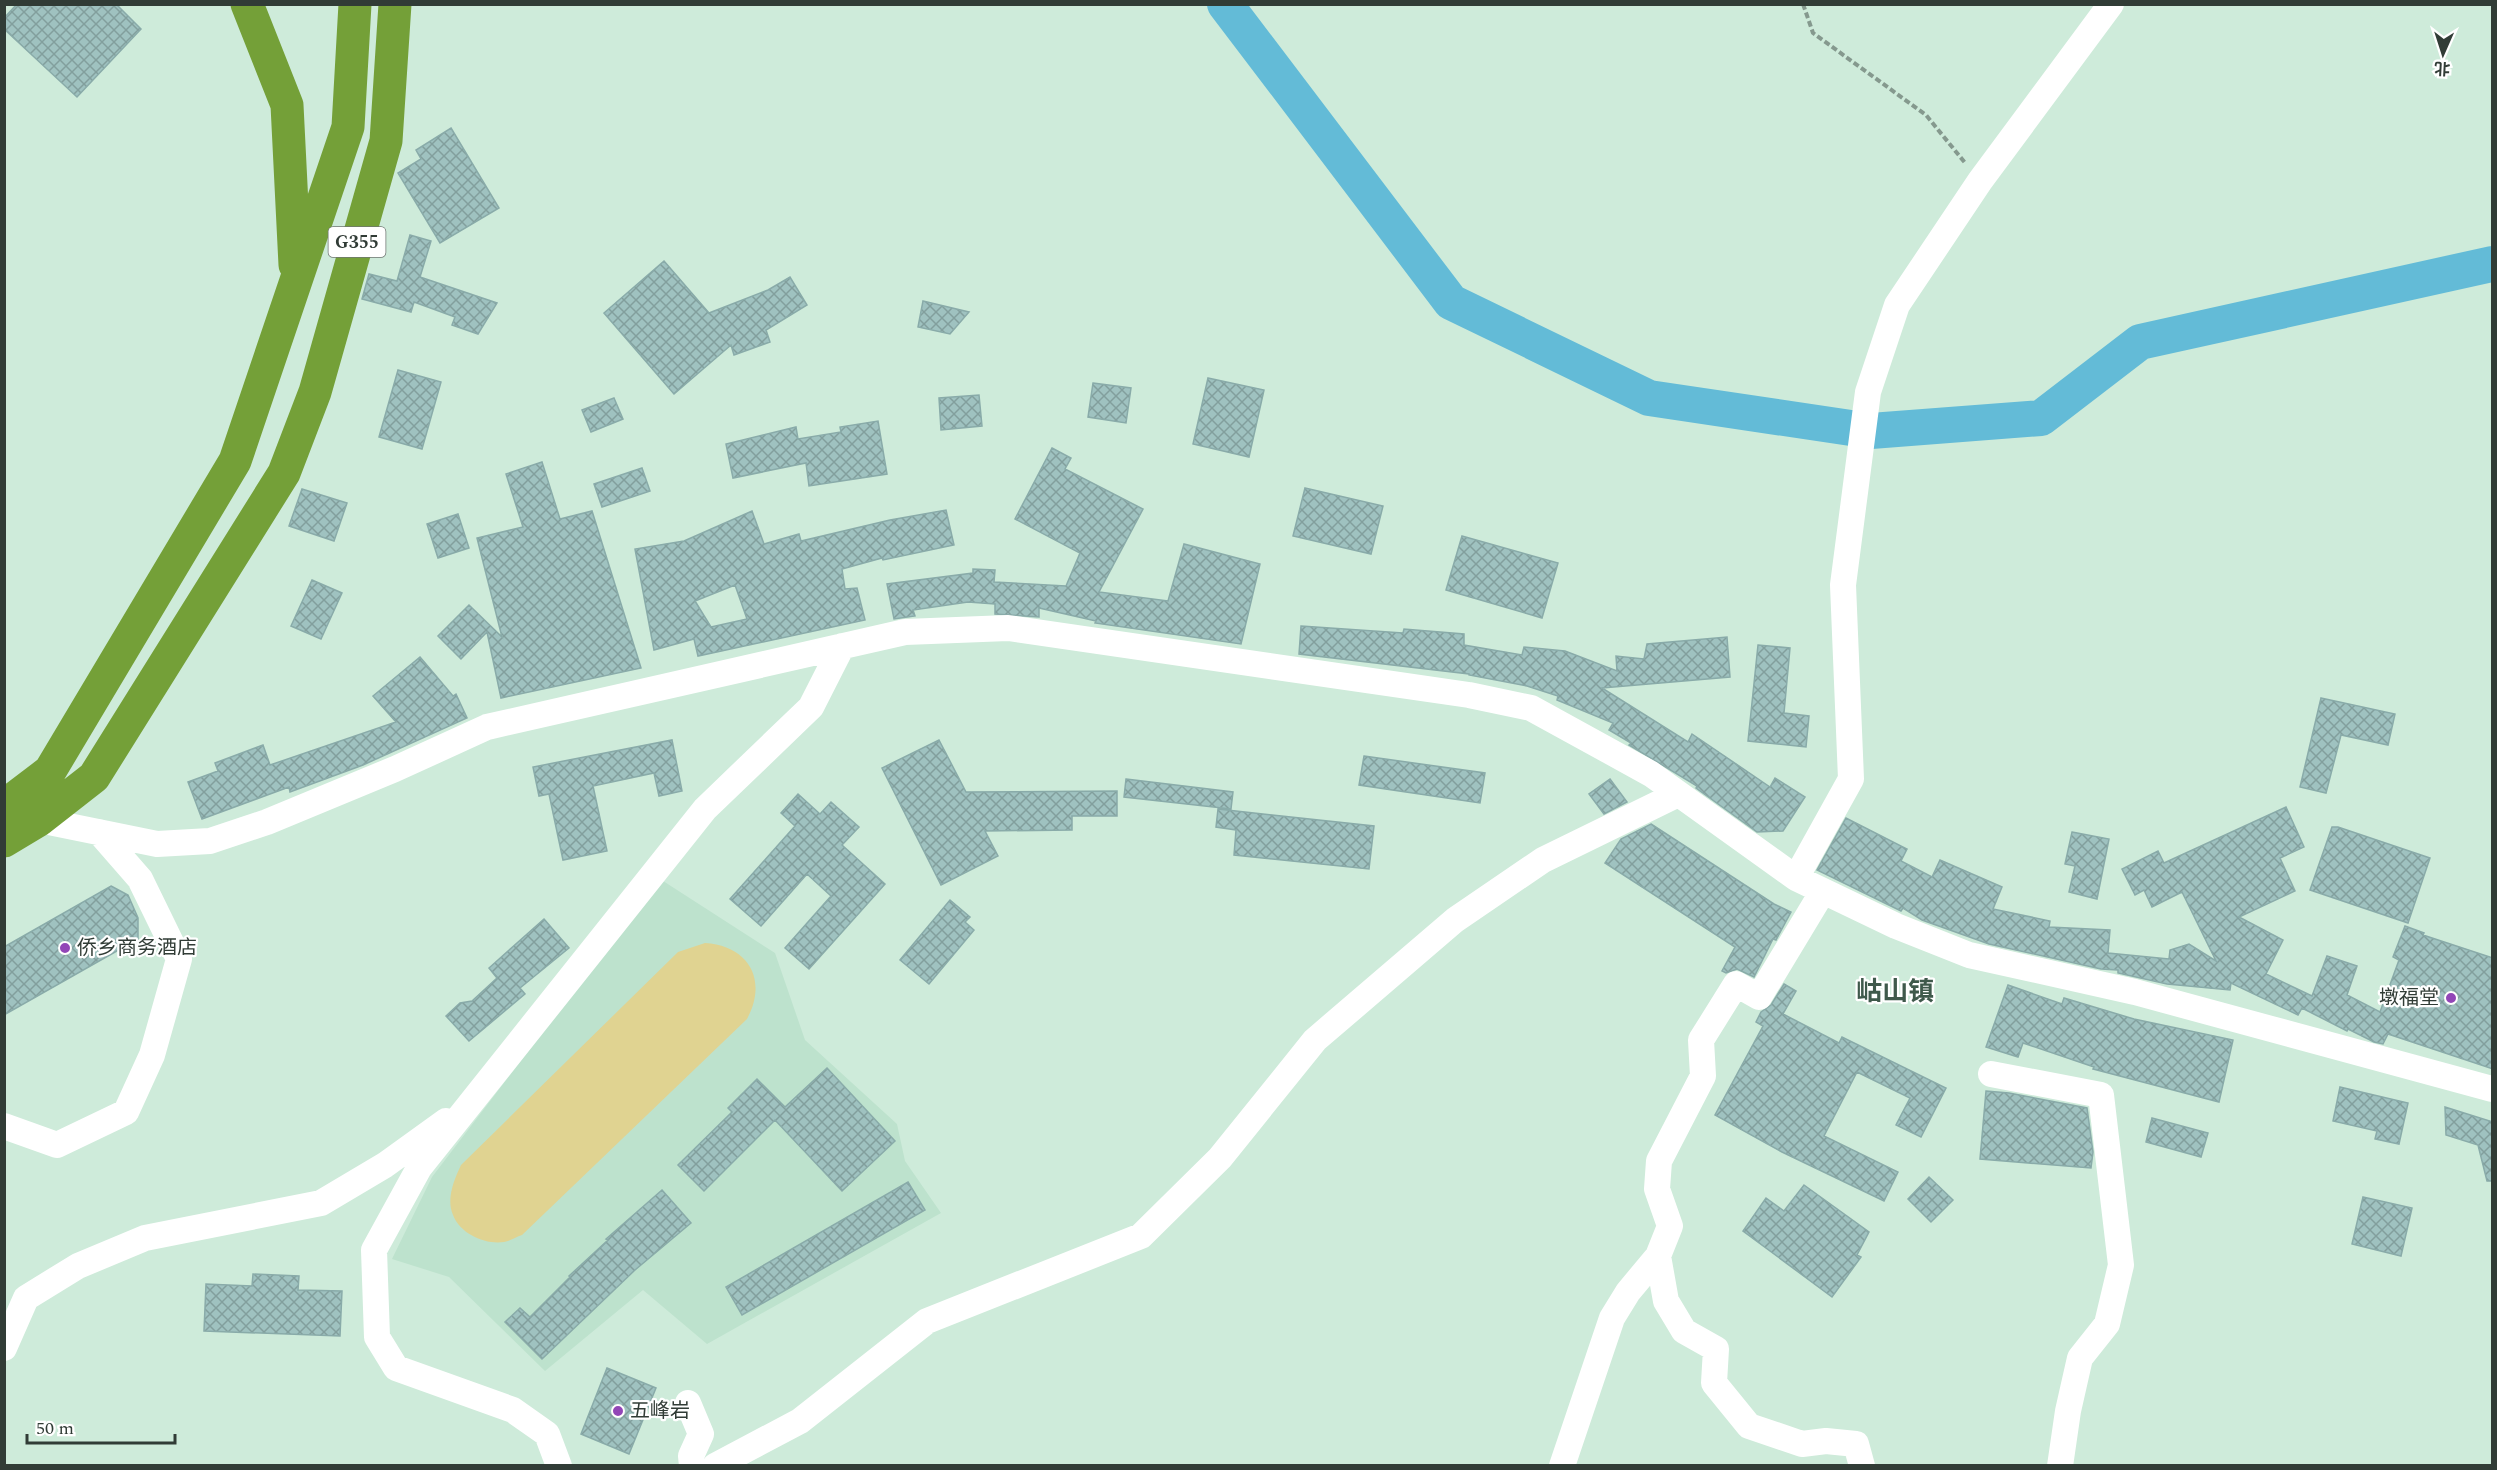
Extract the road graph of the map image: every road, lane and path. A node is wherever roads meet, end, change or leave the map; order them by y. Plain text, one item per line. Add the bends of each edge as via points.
1 (247, 4) edge
2 (355, 4) edge
3 (395, 4) edge
4 (1803, 4) edge
5 (2110, 4) edge
6 (1980, 181) junction
7 (296, 285) junction
8 (842, 646) junction
9 (1678, 794) junction
10 (4, 806) edge
11 (39, 820) junction
12 (99, 832) junction
13 (4, 841) edge
14 (1796, 878) junction
15 (1823, 891) junction
16 (1991, 1074) dead end
17 (2492, 1090) edge
18 (477, 1097) junction
19 (4, 1126) edge
20 (1659, 1256) junction
21 (4, 1348) edge
22 (688, 1403) dead end
23 (559, 1466) edge
24 (692, 1466) edge
25 (715, 1466) edge
26 (1562, 1466) edge
27 (1862, 1466) edge
28 (2060, 1466) edge

1 - 7 highway via 287,105
2 - 7 highway, G355 via 348,127
3 - 11 highway, G355 via 386,141 315,392 284,472 94,777
4 - 6 path via 1813,33 1926,115
5 - 6 street
6 - 14 street via 1896,305 1868,392 1843,585 1851,779
7 - 10 highway, G355 via 235,462 50,771
8 - 9 street via 904,632 1008,628 1469,695 1531,708 1651,774
8 - 12 street via 487,727 396,769 210,841 157,844
8 - 18 street via 811,707 705,810
9 - 14 street
9 - 25 street via 1543,860 1455,920 1315,1040 1220,1158 1141,1236 927,1321 800,1421
11 - 12 street
11 - 13 highway, G355
12 - 19 street via 140,879 180,959 152,1055 126,1112 57,1144
14 - 15 street
15 - 17 street via 1969,955 2134,992
15 - 20 street via 1759,997 1736,984 1701,1040 1703,1076 1659,1161 1657,1189 1670,1226
16 - 28 street via 2101,1095 2121,1265 2107,1324 2080,1358
18 - 21 street via 386,1165 321,1203 145,1238 78,1266 26,1298
18 - 23 street via 419,1168 374,1250 377,1337 396,1368 513,1410 547,1434
20 - 26 street via 1612,1317
20 - 27 street via 1666,1301 1684,1331 1716,1348 1714,1383 1749,1426 1802,1444 1857,1444
22 - 24 street via 701,1434 691,1456

